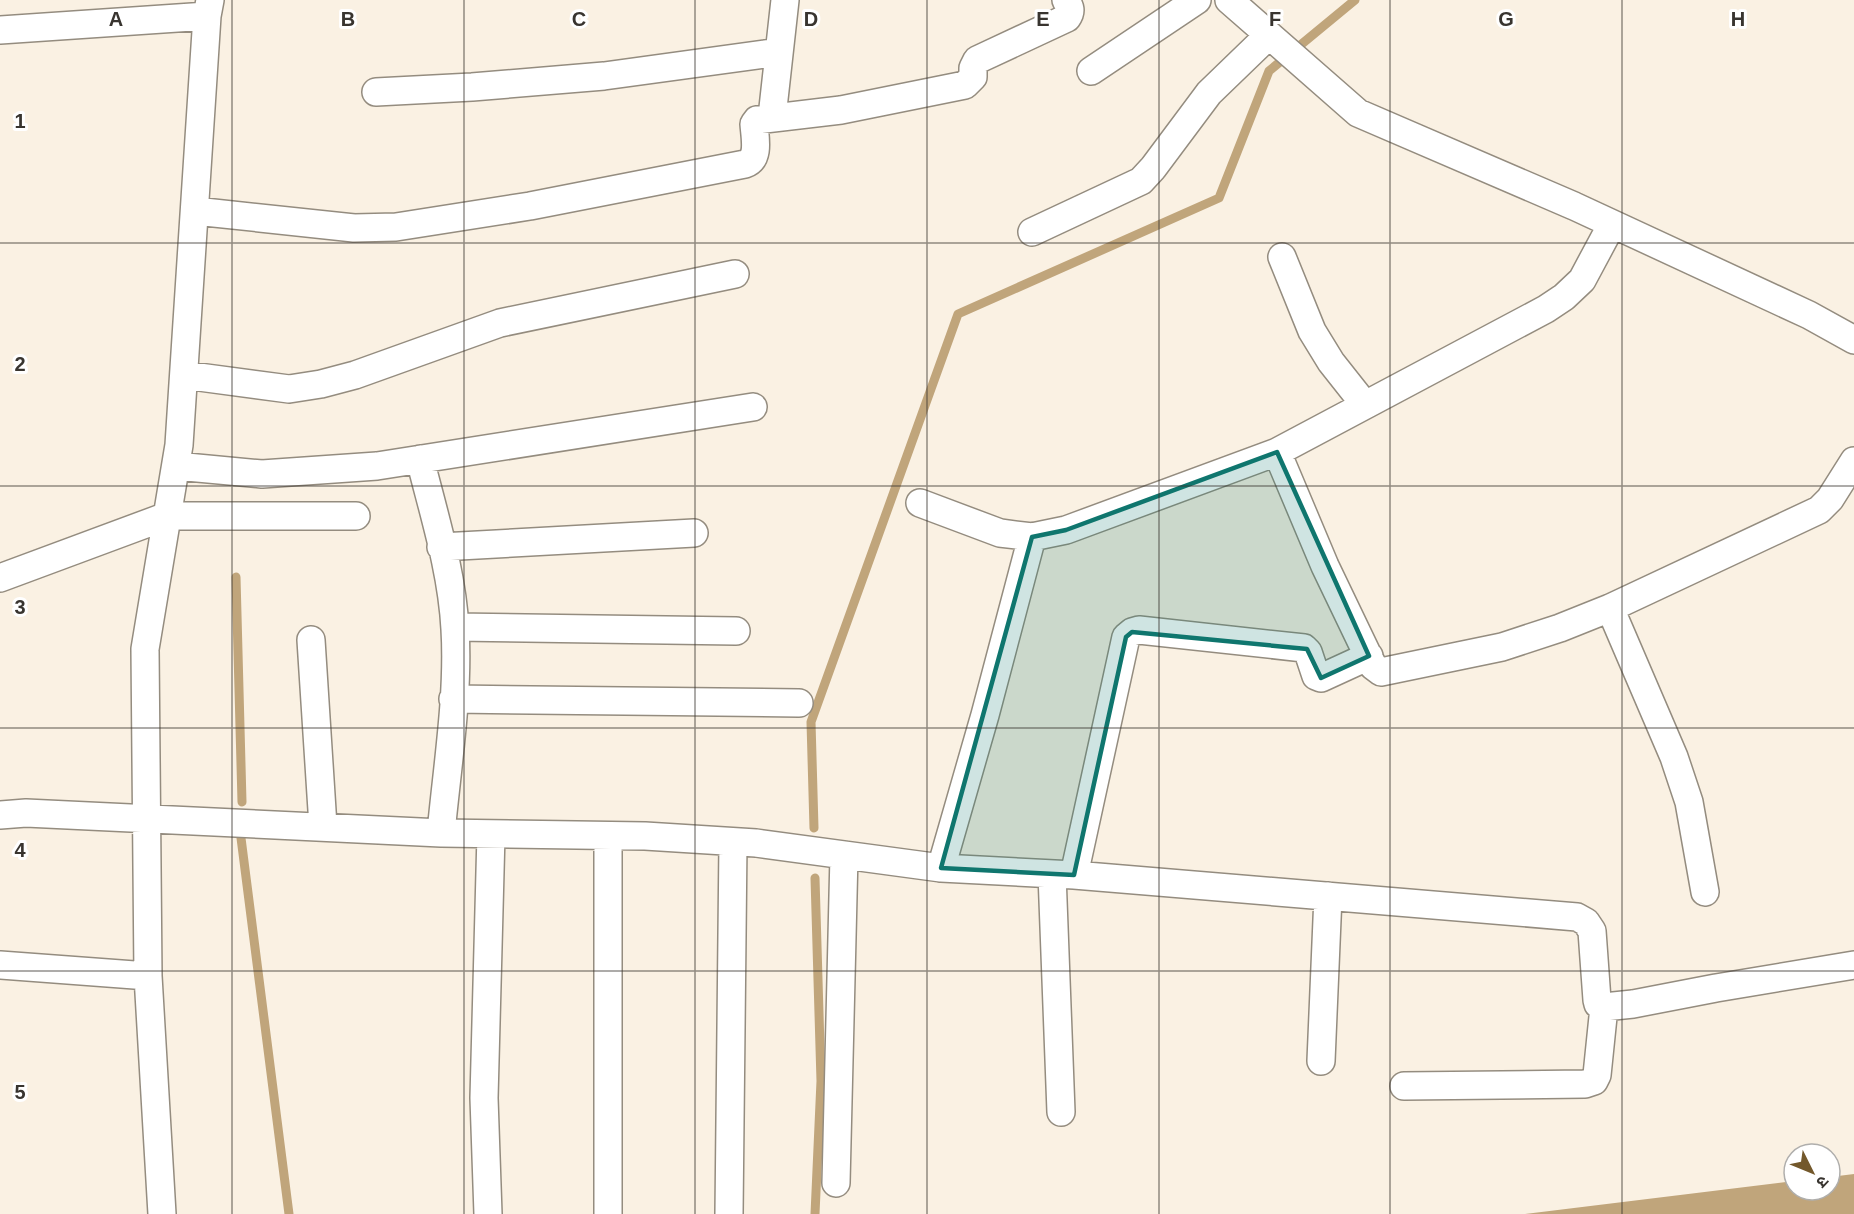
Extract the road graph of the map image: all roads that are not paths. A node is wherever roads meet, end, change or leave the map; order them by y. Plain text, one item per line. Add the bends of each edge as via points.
1 (785, 0) edge
2 (1066, 0) edge
3 (1197, 0) edge
4 (1229, 0) edge
5 (209, 8) edge
6 (0, 30) edge
7 (1276, 41) junction
8 (779, 52) junction
9 (1091, 71) dead end
10 (376, 92) dead end
11 (772, 117) junction
12 (195, 211) junction
13 (1611, 224) junction
14 (1032, 232) dead end
15 (1282, 257) dead end
16 (735, 274) dead end
17 (1854, 340) edge
18 (184, 375) junction
19 (1365, 405) junction
20 (753, 407) dead end
21 (1277, 452) junction
22 (420, 459) junction
23 (1854, 461) edge
24 (176, 466) junction
25 (920, 503) dead end
26 (167, 516) junction
27 (356, 516) dead end
28 (694, 532) dead end
29 (1032, 537) junction
30 (441, 547) junction
31 (0, 578) edge
32 (1610, 608) junction
33 (455, 627) junction
34 (736, 631) dead end
35 (311, 640) dead end
36 (1369, 657) junction
37 (453, 699) junction
38 (799, 703) dead end
39 (0, 815) edge
40 (147, 818) junction
41 (322, 826) junction
42 (441, 833) junction
43 (491, 834) junction
44 (608, 836) junction
45 (733, 842) junction
46 (844, 855) junction
47 (941, 868) junction
48 (1063, 875) junction
49 (1705, 892) dead end
50 (1328, 896) junction
51 (0, 965) edge
52 (1854, 965) edge
53 (148, 976) junction
54 (1604, 1007) junction
55 (1321, 1060) dead end
56 (1404, 1086) dead end
57 (1061, 1112) dead end
58 (837, 1184) dead end
59 (162, 1214) edge
60 (488, 1214) edge
61 (608, 1214) edge
62 (729, 1214) edge

1 - 8 street
2 - 11 street via 1070,7 1067,18 977,60 973,77 965,85 842,110
3 - 9 street
4 - 7 street
5 - 6 street
5 - 12 street
7 - 13 street via 1358,112
7 - 14 street via 1209,93 1141,181
8 - 10 street via 604,76
8 - 11 street
11 - 12 street via 754,124 755,156 745,165 530,206 396,227 354,228
12 - 18 street
13 - 17 street via 1809,315
13 - 19 street via 1582,280 1564,297
15 - 19 street via 1312,331
16 - 18 street via 500,323 321,384 289,388
18 - 24 street
19 - 21 street
20 - 22 street
21 - 29 street via 1066,530
21 - 36 street
22 - 24 street via 262,474
22 - 30 street
23 - 32 street via 1820,510
24 - 26 street
25 - 29 street via 1000,533
26 - 27 street
26 - 31 street
26 - 40 street via 145,648
28 - 30 street
29 - 47 street
30 - 33 street
32 - 36 street via 1502,647 1392,670 1377,670
32 - 49 street via 1674,757 1689,802
33 - 34 street
33 - 37 street
35 - 41 street
36 - 48 street via 1321,678 1316,676 1304,648 1132,632 1126,637
37 - 38 street
37 - 42 street
39 - 40 street
40 - 41 street
40 - 53 street
41 - 42 street
42 - 43 street
43 - 44 street
43 - 60 street via 484,1098
44 - 45 street
44 - 61 street
45 - 46 street
45 - 62 street
46 - 47 street
46 - 58 street
47 - 48 street
48 - 50 street
48 - 57 street
50 - 54 street via 1577,917 1592,931 1597,1000
50 - 55 street
51 - 53 street
52 - 54 street
53 - 59 street
54 - 56 street via 1594,1081

